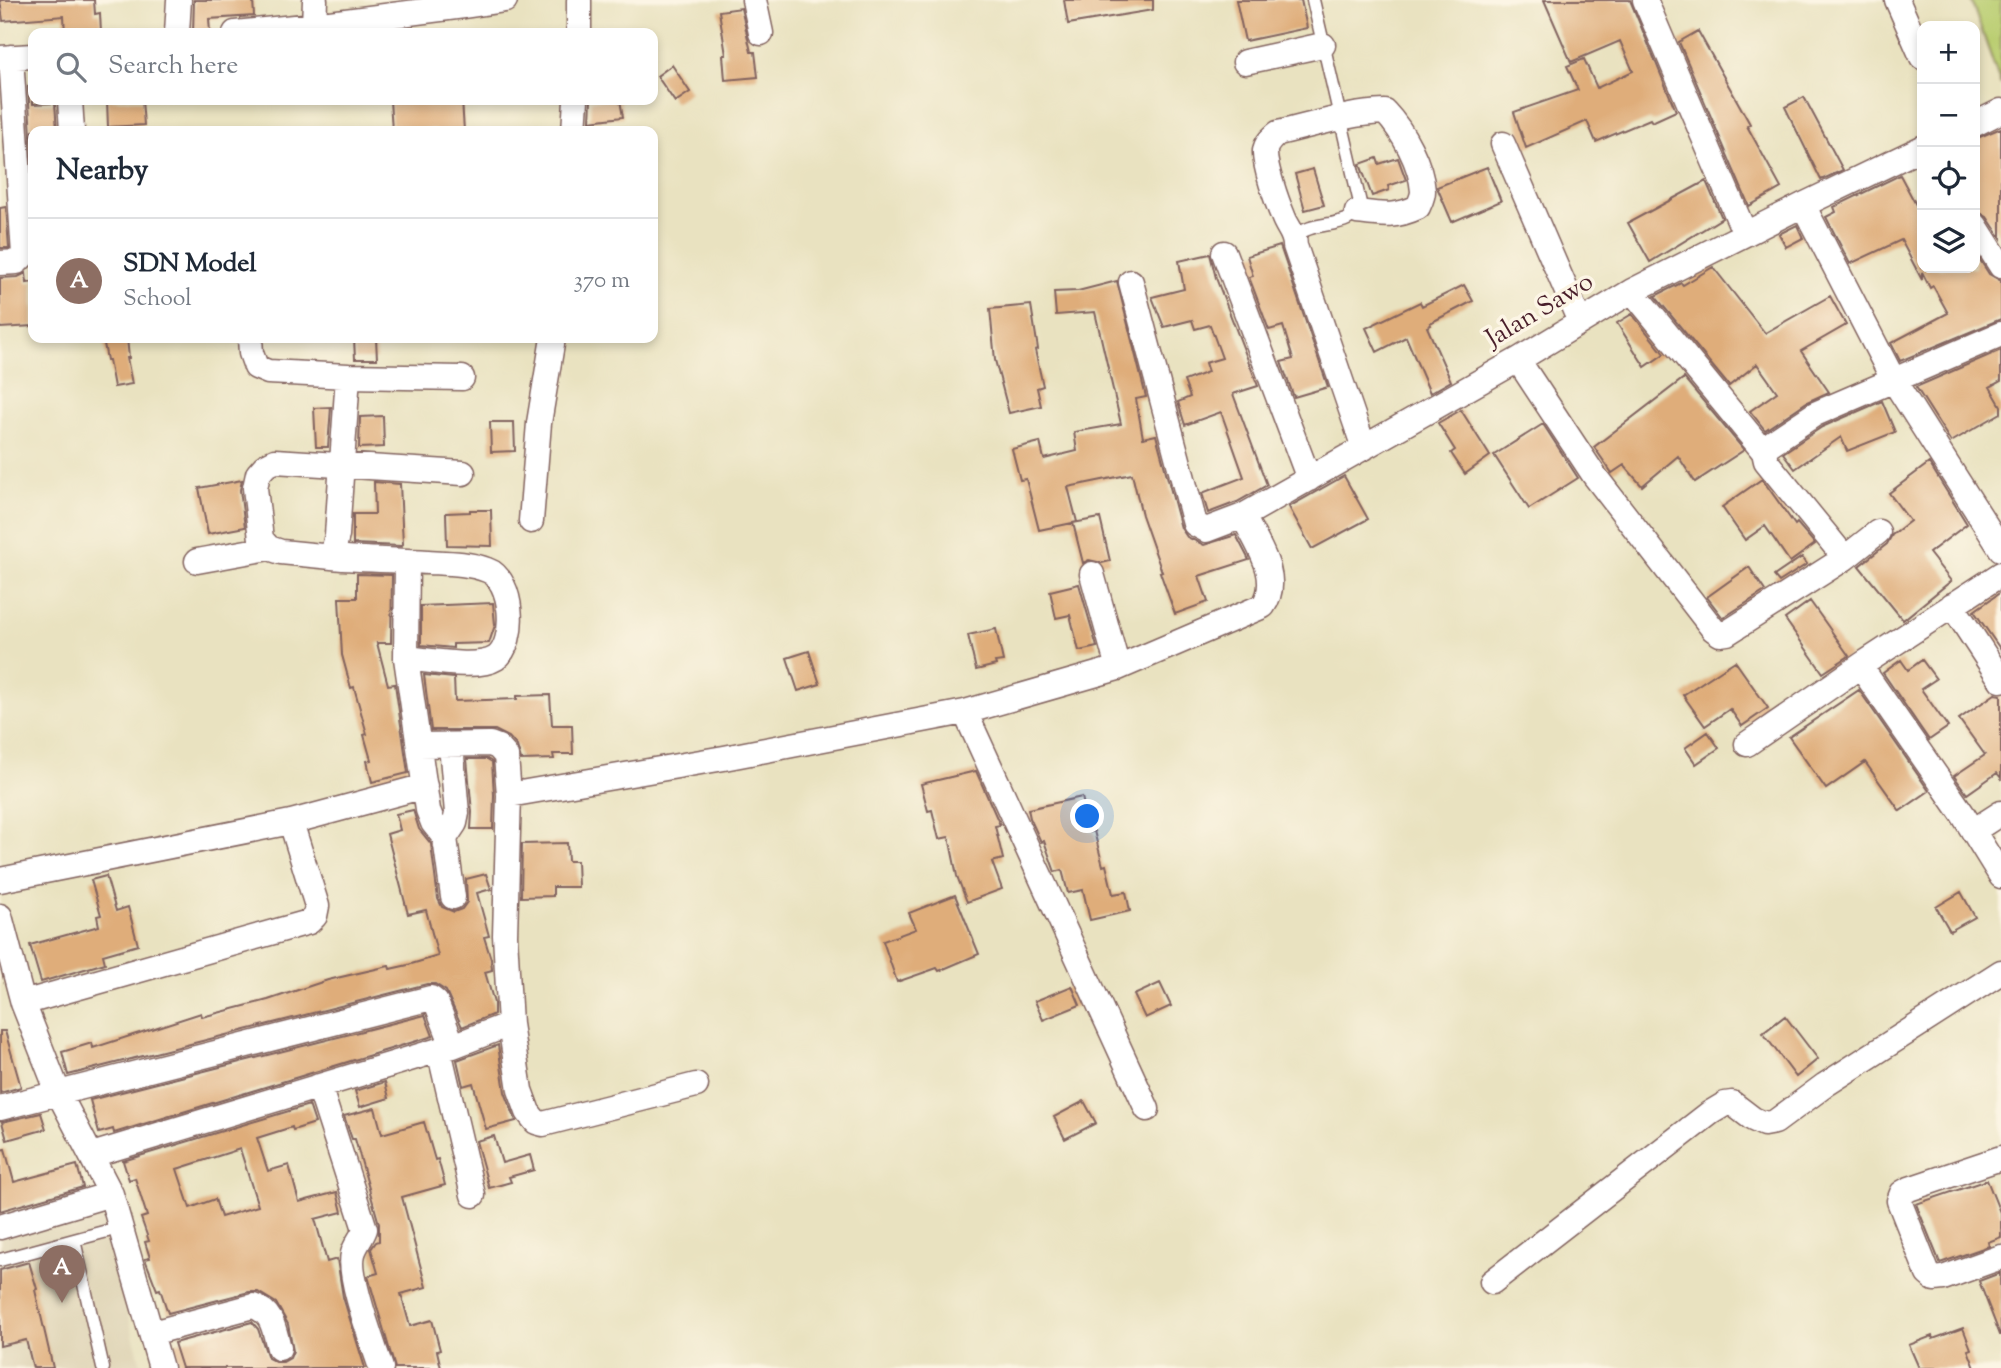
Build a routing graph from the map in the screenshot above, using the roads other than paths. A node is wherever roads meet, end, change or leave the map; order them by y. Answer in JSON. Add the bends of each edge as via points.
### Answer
{"nodes":[{"id":1,"x":179,"y":0,"type":"edge"},
{"id":2,"x":315,"y":0,"type":"edge"},
{"id":3,"x":505,"y":0,"type":"edge"},
{"id":4,"x":579,"y":0,"type":"edge"},
{"id":5,"x":754,"y":0,"type":"edge"},
{"id":6,"x":1313,"y":0,"type":"edge"},
{"id":7,"x":1645,"y":0,"type":"edge"},
{"id":8,"x":1897,"y":0,"type":"edge"},
{"id":9,"x":464,"y":3,"type":"edge"},
{"id":10,"x":314,"y":25,"type":"junction"},
{"id":11,"x":177,"y":28,"type":"edge"},
{"id":12,"x":284,"y":28,"type":"edge"},
{"id":13,"x":579,"y":28,"type":"edge"},
{"id":14,"x":761,"y":33,"type":"dead end"},
{"id":15,"x":1323,"y":45,"type":"junction"},
{"id":16,"x":1917,"y":46,"type":"edge"},
{"id":17,"x":15,"y":57,"type":"edge"},
{"id":18,"x":1245,"y":62,"type":"dead end"},
{"id":19,"x":69,"y":105,"type":"edge"},
{"id":20,"x":576,"y":105,"type":"edge"},
{"id":21,"x":2001,"y":111,"type":"edge"},
{"id":22,"x":1339,"y":118,"type":"junction"},
{"id":23,"x":1980,"y":122,"type":"edge"},
{"id":24,"x":72,"y":126,"type":"edge"},
{"id":25,"x":574,"y":126,"type":"edge"},
{"id":26,"x":1503,"y":144,"type":"dead end"},
{"id":27,"x":1917,"y":150,"type":"edge"},
{"id":28,"x":1803,"y":205,"type":"junction"},
{"id":29,"x":1357,"y":212,"type":"junction"},
{"id":30,"x":1980,"y":233,"type":"edge"},
{"id":31,"x":1745,"y":234,"type":"junction"},
{"id":32,"x":1296,"y":237,"type":"junction"},
{"id":33,"x":1224,"y":253,"type":"dead end"},
{"id":34,"x":0,"y":263,"type":"edge"},
{"id":35,"x":2001,"y":266,"type":"edge"},
{"id":36,"x":1131,"y":282,"type":"dead end"},
{"id":37,"x":1632,"y":291,"type":"junction"},
{"id":38,"x":1580,"y":322,"type":"junction"},
{"id":39,"x":2001,"y":334,"type":"edge"},
{"id":40,"x":250,"y":343,"type":"edge"},
{"id":41,"x":552,"y":343,"type":"edge"},
{"id":42,"x":1518,"y":360,"type":"junction"},
{"id":43,"x":348,"y":376,"type":"junction"},
{"id":44,"x":462,"y":378,"type":"dead end"},
{"id":45,"x":1895,"y":381,"type":"junction"},
{"id":46,"x":1364,"y":448,"type":"junction"},
{"id":47,"x":1764,"y":452,"type":"junction"},
{"id":48,"x":344,"y":465,"type":"junction"},
{"id":49,"x":463,"y":473,"type":"dead end"},
{"id":50,"x":1309,"y":479,"type":"junction"},
{"id":51,"x":1243,"y":516,"type":"junction"},
{"id":52,"x":531,"y":521,"type":"dead end"},
{"id":53,"x":1878,"y":533,"type":"dead end"},
{"id":54,"x":269,"y":548,"type":"junction"},
{"id":55,"x":2001,"y":549,"type":"edge"},
{"id":56,"x":332,"y":557,"type":"junction"},
{"id":57,"x":1844,"y":558,"type":"junction"},
{"id":58,"x":197,"y":561,"type":"dead end"},
{"id":59,"x":407,"y":561,"type":"junction"},
{"id":60,"x":1092,"y":574,"type":"dead end"},
{"id":61,"x":2001,"y":574,"type":"edge"},
{"id":62,"x":1952,"y":605,"type":"junction"},
{"id":63,"x":406,"y":658,"type":"junction"},
{"id":64,"x":1860,"y":666,"type":"junction"},
{"id":65,"x":1118,"y":668,"type":"junction"},
{"id":66,"x":2001,"y":680,"type":"edge"},
{"id":67,"x":965,"y":712,"type":"junction"},
{"id":68,"x":1747,"y":744,"type":"dead end"},
{"id":69,"x":419,"y":745,"type":"junction"},
{"id":70,"x":451,"y":745,"type":"junction"},
{"id":71,"x":425,"y":786,"type":"junction"},
{"id":72,"x":509,"y":794,"type":"junction"},
{"id":73,"x":2001,"y":813,"type":"edge"},
{"id":74,"x":291,"y":822,"type":"junction"},
{"id":75,"x":1973,"y":831,"type":"junction"},
{"id":76,"x":445,"y":838,"type":"junction"},
{"id":77,"x":2001,"y":876,"type":"edge"},
{"id":78,"x":0,"y":880,"type":"edge"},
{"id":79,"x":453,"y":897,"type":"dead end"},
{"id":80,"x":0,"y":916,"type":"edge"},
{"id":81,"x":5,"y":953,"type":"edge"},
{"id":82,"x":2001,"y":972,"type":"edge"},
{"id":83,"x":23,"y":1003,"type":"junction"},
{"id":84,"x":509,"y":1024,"type":"junction"},
{"id":85,"x":446,"y":1048,"type":"junction"},
{"id":86,"x":695,"y":1085,"type":"dead end"},
{"id":87,"x":319,"y":1086,"type":"junction"},
{"id":88,"x":58,"y":1092,"type":"junction"},
{"id":89,"x":0,"y":1108,"type":"edge"},
{"id":90,"x":1147,"y":1109,"type":"dead end"},
{"id":91,"x":92,"y":1154,"type":"junction"},
{"id":92,"x":1999,"y":1166,"type":"edge"},
{"id":93,"x":111,"y":1194,"type":"junction"},
{"id":94,"x":473,"y":1195,"type":"dead end"},
{"id":95,"x":0,"y":1227,"type":"edge"},
{"id":96,"x":122,"y":1227,"type":"junction"},
{"id":97,"x":74,"y":1240,"type":"junction"},
{"id":98,"x":2001,"y":1256,"type":"edge"},
{"id":99,"x":0,"y":1260,"type":"edge"},
{"id":100,"x":1492,"y":1282,"type":"dead end"},
{"id":101,"x":152,"y":1333,"type":"junction"},
{"id":102,"x":279,"y":1348,"type":"dead end"},
{"id":103,"x":103,"y":1368,"type":"edge"},
{"id":104,"x":161,"y":1368,"type":"edge"},
{"id":105,"x":380,"y":1368,"type":"edge"}],
"edges":[{"from":1,"to":11,"type":"street"},
{"from":2,"to":10,"type":"street"},
{"from":3,"to":9,"type":"street"},
{"from":4,"to":13,"type":"street"},
{"from":5,"to":14,"type":"street"},
{"from":6,"to":15,"type":"lane"},
{"from":7,"to":31,"type":"street"},
{"from":8,"to":16,"type":"street"},
{"from":9,"to":10,"type":"street"},
{"from":10,"to":12,"type":"street"},
{"from":15,"to":18,"type":"street"},
{"from":15,"to":22,"type":"lane"},
{"from":17,"to":34,"type":"street","via":[[24,255],[17,262]]},
{"from":19,"to":24,"type":"street"},
{"from":20,"to":25,"type":"street"},
{"from":21,"to":23,"type":"street"},
{"from":22,"to":29,"type":"lane","via":[[1360,203]]},
{"from":22,"to":29,"type":"street","via":[[1385,112],[1397,124],[1424,194],[1418,207],[1406,212],[1391,216]]},
{"from":22,"to":32,"type":"street","via":[[1278,133],[1265,150],[1284,219]]},
{"from":26,"to":38,"type":"street"},
{"from":27,"to":28,"type":"street","name":"Jalan Sawo"},
{"from":28,"to":31,"type":"street","name":"Jalan Sawo"},
{"from":28,"to":45,"type":"street"},
{"from":29,"to":32,"type":"lane"},
{"from":30,"to":35,"type":"street"},
{"from":31,"to":37,"type":"street","name":"Jalan Sawo"},
{"from":32,"to":46,"type":"street","via":[[1295,246]]},
{"from":33,"to":50,"type":"street"},
{"from":36,"to":51,"type":"street","name":"Jalan Sawo","via":[[1195,524],[1206,530]]},
{"from":37,"to":38,"type":"street","name":"Jalan Sawo"},
{"from":37,"to":47,"type":"street"},
{"from":38,"to":42,"type":"street","name":"Jalan Sawo"},
{"from":39,"to":45,"type":"street"},
{"from":40,"to":43,"type":"street","via":[[256,367],[268,372]]},
{"from":41,"to":52,"type":"street"},
{"from":42,"to":46,"type":"street","name":"Jalan Sawo"},
{"from":42,"to":57,"type":"street","via":[[1594,475],[1720,634]]},
{"from":43,"to":44,"type":"street"},
{"from":43,"to":48,"type":"street"},
{"from":45,"to":47,"type":"street","via":[[1815,414]]},
{"from":45,"to":55,"type":"street"},
{"from":46,"to":50,"type":"street","name":"Jalan Sawo"},
{"from":47,"to":57,"type":"street","via":[[1766,461]]},
{"from":48,"to":49,"type":"street"},
{"from":48,"to":54,"type":"street","via":[[275,461],[265,466],[255,488],[261,539]]},
{"from":48,"to":56,"type":"street"},
{"from":50,"to":51,"type":"street","name":"Jalan Sawo"},
{"from":51,"to":65,"type":"street","via":[[1271,577],[1263,606]]},
{"from":53,"to":57,"type":"street"},
{"from":54,"to":56,"type":"street"},
{"from":54,"to":58,"type":"street"},
{"from":56,"to":59,"type":"street"},
{"from":59,"to":63,"type":"street"},
{"from":59,"to":63,"type":"street","via":[[489,570],[503,582],[509,598],[508,643],[497,657],[481,664]]},
{"from":60,"to":65,"type":"street"},
{"from":61,"to":62,"type":"street"},
{"from":62,"to":64,"type":"street"},
{"from":62,"to":66,"type":"street"},
{"from":63,"to":69,"type":"street"},
{"from":64,"to":68,"type":"street"},
{"from":64,"to":75,"type":"street"},
{"from":65,"to":67,"type":"street"},
{"from":67,"to":72,"type":"street"},
{"from":67,"to":90,"type":"street"},
{"from":69,"to":70,"type":"street"},
{"from":69,"to":71,"type":"street"},
{"from":70,"to":72,"type":"street","via":[[490,744],[503,751]]},
{"from":70,"to":76,"type":"street","via":[[457,813]]},
{"from":71,"to":74,"type":"street"},
{"from":71,"to":76,"type":"street","via":[[433,824]]},
{"from":72,"to":84,"type":"street","via":[[505,935]]},
{"from":73,"to":75,"type":"street"},
{"from":74,"to":78,"type":"street"},
{"from":74,"to":83,"type":"street","via":[[317,906],[309,922]]},
{"from":75,"to":77,"type":"street"},
{"from":76,"to":79,"type":"street"},
{"from":80,"to":81,"type":"street"},
{"from":81,"to":83,"type":"street"},
{"from":82,"to":100,"type":"street","via":[[1774,1122],[1764,1124],[1732,1103],[1710,1113]]},
{"from":83,"to":88,"type":"street"},
{"from":84,"to":85,"type":"street"},
{"from":84,"to":86,"type":"street","via":[[520,1090],[536,1122],[543,1124]]},
{"from":85,"to":87,"type":"street"},
{"from":85,"to":88,"type":"street","via":[[436,1002],[430,998]]},
{"from":85,"to":94,"type":"street"},
{"from":87,"to":91,"type":"street"},
{"from":87,"to":105,"type":"street","via":[[365,1229],[353,1253],[354,1277]]},
{"from":88,"to":89,"type":"street"},
{"from":88,"to":91,"type":"street"},
{"from":91,"to":93,"type":"street"},
{"from":92,"to":98,"type":"street","via":[[1909,1189],[1899,1201],[1934,1279]]},
{"from":93,"to":95,"type":"street"},
{"from":93,"to":96,"type":"street"},
{"from":96,"to":97,"type":"lane"},
{"from":96,"to":101,"type":"street"},
{"from":97,"to":99,"type":"lane"},
{"from":97,"to":103,"type":"lane"},
{"from":101,"to":102,"type":"street","via":[[253,1306],[270,1315]]},
{"from":101,"to":104,"type":"street"}]}
